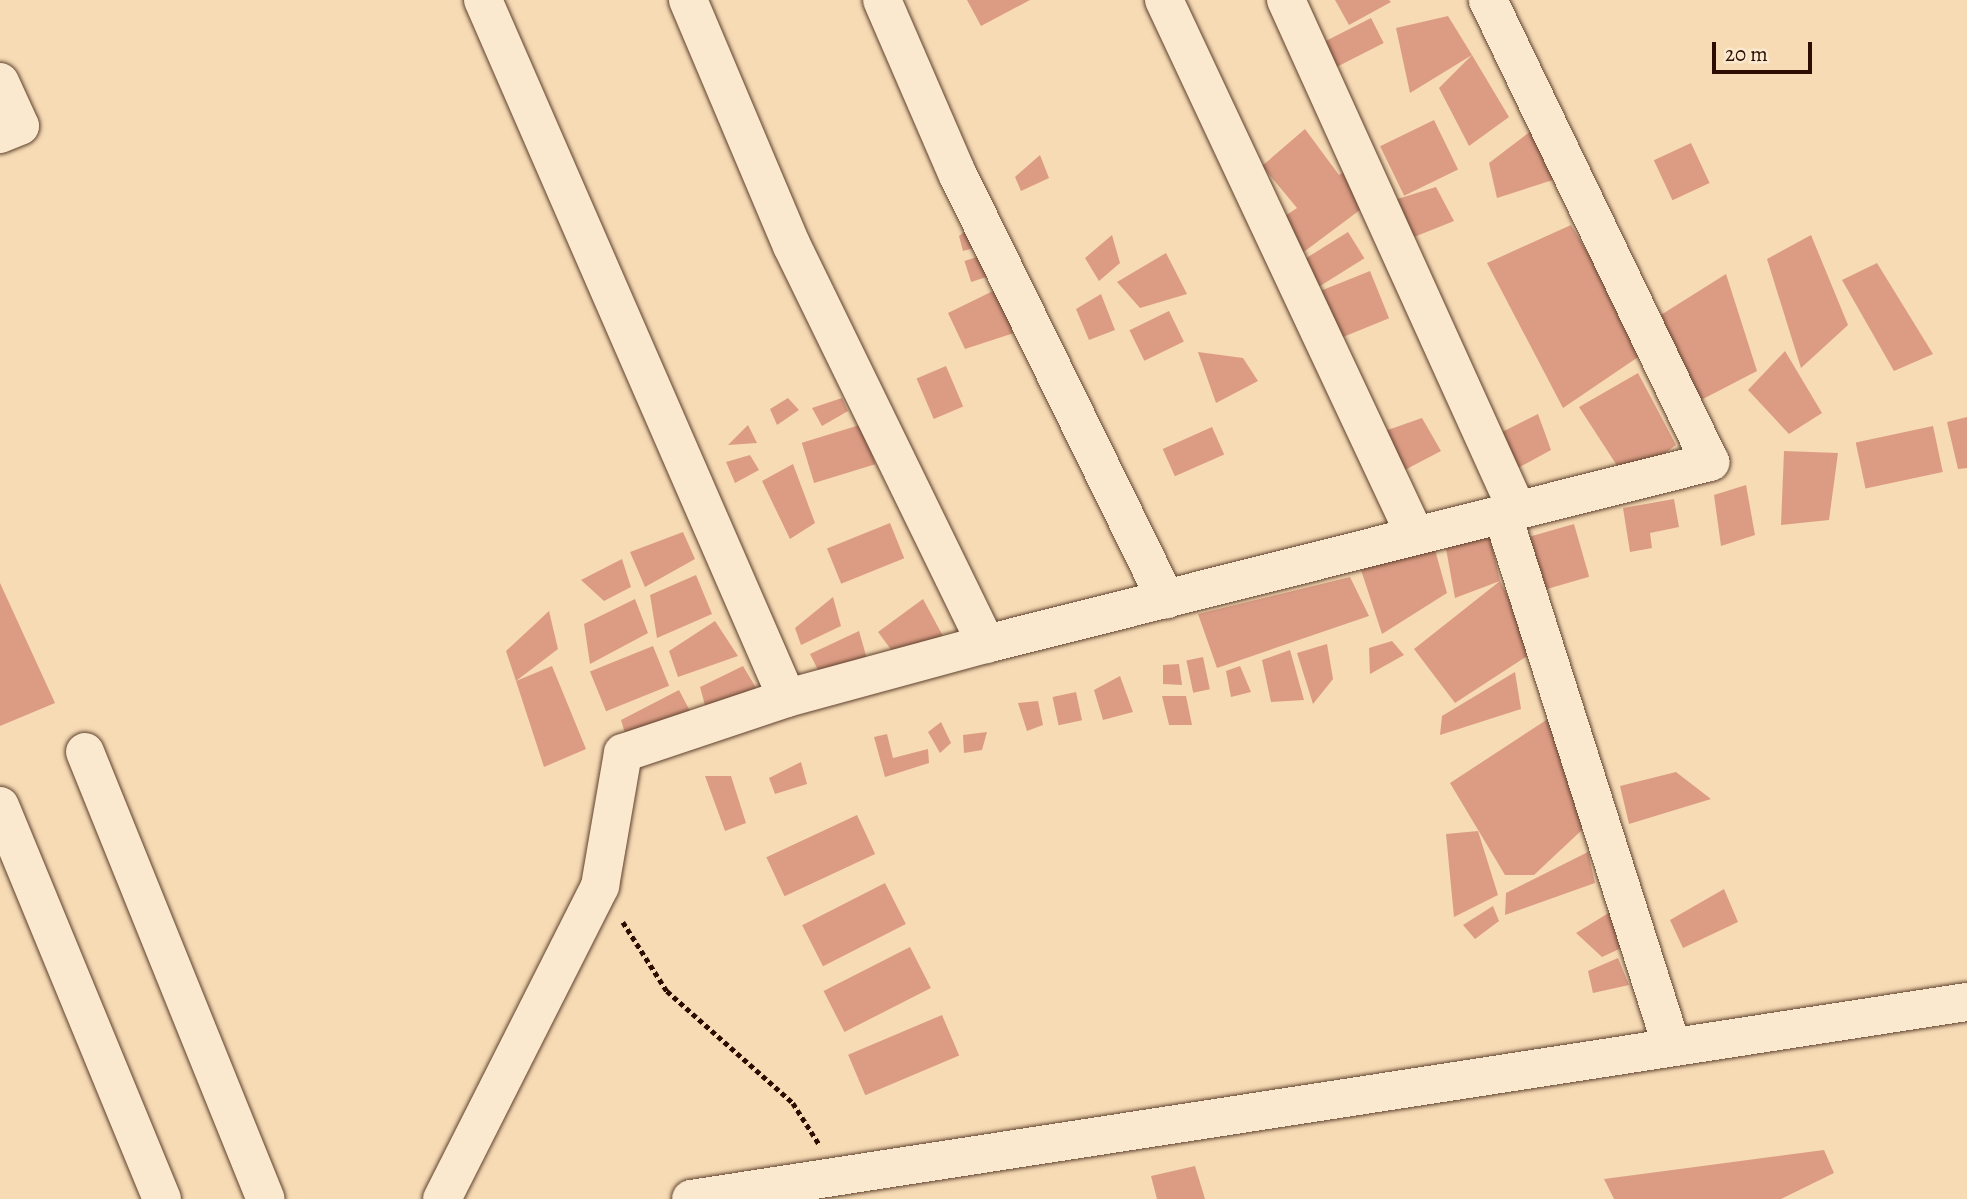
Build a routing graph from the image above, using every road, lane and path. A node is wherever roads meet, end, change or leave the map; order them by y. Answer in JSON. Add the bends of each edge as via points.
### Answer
{"nodes":[{"id":1,"x":483,"y":0,"type":"edge"},
{"id":2,"x":688,"y":0,"type":"edge"},
{"id":3,"x":881,"y":0,"type":"edge"},
{"id":4,"x":1164,"y":0,"type":"edge"},
{"id":5,"x":1286,"y":0,"type":"edge"},
{"id":6,"x":1488,"y":0,"type":"edge"},
{"id":7,"x":0,"y":82,"type":"edge"},
{"id":8,"x":0,"y":134,"type":"edge"},
{"id":9,"x":1510,"y":513,"type":"junction"},
{"id":10,"x":1415,"y":535,"type":"junction"},
{"id":11,"x":1166,"y":598,"type":"junction"},
{"id":12,"x":986,"y":644,"type":"junction"},
{"id":13,"x":788,"y":698,"type":"junction"},
{"id":14,"x":85,"y":752,"type":"dead end"},
{"id":15,"x":0,"y":806,"type":"edge"},
{"id":16,"x":600,"y":886,"type":"junction"},
{"id":17,"x":1967,"y":1002,"type":"edge"},
{"id":18,"x":1672,"y":1047,"type":"junction"},
{"id":19,"x":836,"y":1172,"type":"junction"},
{"id":20,"x":162,"y":1199,"type":"edge"},
{"id":21,"x":266,"y":1199,"type":"edge"},
{"id":22,"x":443,"y":1199,"type":"edge"},
{"id":23,"x":691,"y":1199,"type":"edge"}],
"edges":[{"from":1,"to":13,"type":"street"},
{"from":2,"to":12,"type":"street","via":[[792,246]]},
{"from":3,"to":11,"type":"street","via":[[957,173]]},
{"from":4,"to":10,"type":"street"},
{"from":5,"to":9,"type":"street"},
{"from":6,"to":9,"type":"street","via":[[1710,462]]},
{"from":7,"to":8,"type":"street","via":[[20,126]]},
{"from":9,"to":10,"type":"street"},
{"from":9,"to":18,"type":"street"},
{"from":10,"to":11,"type":"street"},
{"from":11,"to":12,"type":"street"},
{"from":12,"to":13,"type":"street"},
{"from":13,"to":16,"type":"street","via":[[623,753]]},
{"from":14,"to":21,"type":"street"},
{"from":15,"to":20,"type":"street"},
{"from":16,"to":19,"type":"path","via":[[667,991],[793,1102]]},
{"from":16,"to":22,"type":"street"},
{"from":17,"to":18,"type":"street"},
{"from":18,"to":19,"type":"street"},
{"from":19,"to":23,"type":"street"}]}
